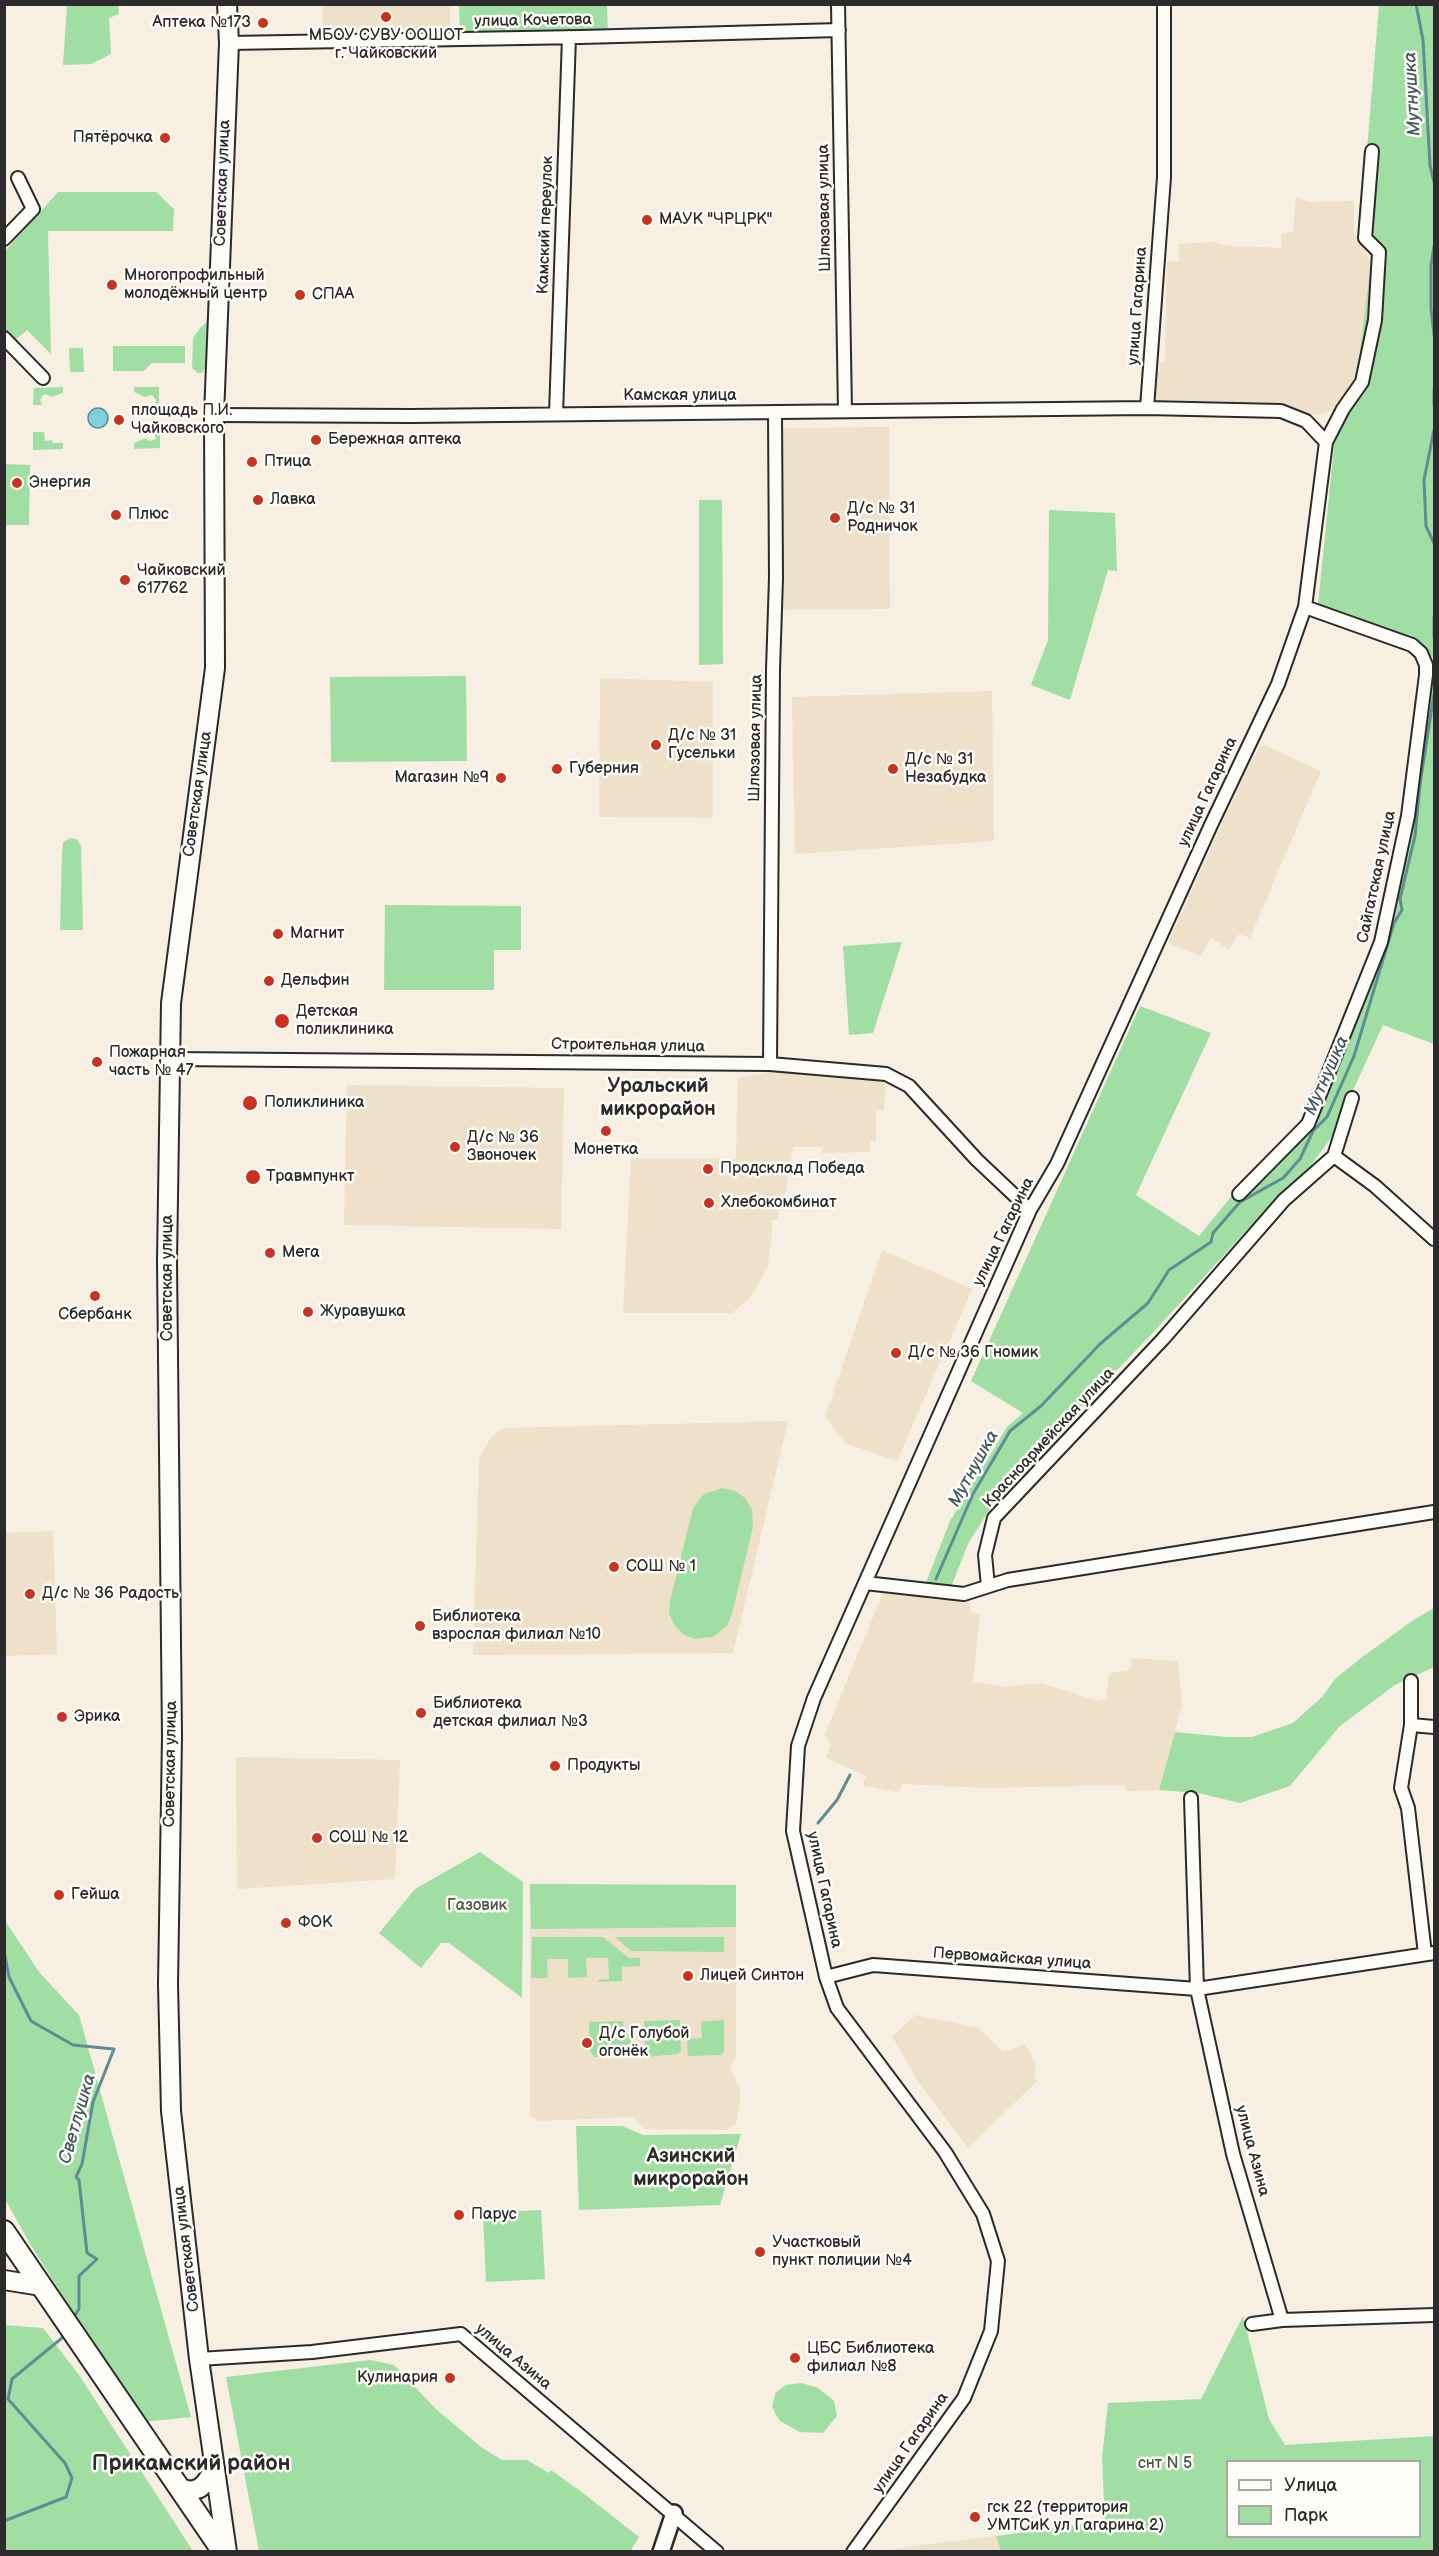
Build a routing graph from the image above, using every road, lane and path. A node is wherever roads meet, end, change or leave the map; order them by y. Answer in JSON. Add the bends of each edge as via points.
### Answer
{"nodes":[{"id":1,"x":227,"y":4,"type":"edge"},
{"id":2,"x":838,"y":4,"type":"edge"},
{"id":3,"x":1164,"y":4,"type":"edge"},
{"id":4,"x":839,"y":30,"type":"junction"},
{"id":5,"x":569,"y":38,"type":"junction"},
{"id":6,"x":229,"y":43,"type":"junction"},
{"id":7,"x":1372,"y":151,"type":"dead end"},
{"id":8,"x":18,"y":178,"type":"dead end"},
{"id":9,"x":4,"y":239,"type":"edge"},
{"id":10,"x":4,"y":338,"type":"edge"},
{"id":11,"x":44,"y":378,"type":"dead end"},
{"id":12,"x":1147,"y":408,"type":"junction"},
{"id":13,"x":846,"y":411,"type":"junction"},
{"id":14,"x":774,"y":412,"type":"junction"},
{"id":15,"x":556,"y":414,"type":"junction"},
{"id":16,"x":214,"y":415,"type":"junction"},
{"id":17,"x":1326,"y":442,"type":"junction"},
{"id":18,"x":1305,"y":607,"type":"junction"},
{"id":19,"x":1430,"y":678,"type":"edge"},
{"id":20,"x":170,"y":1059,"type":"junction"},
{"id":21,"x":770,"y":1065,"type":"junction"},
{"id":22,"x":1352,"y":1098,"type":"dead end"},
{"id":23,"x":1334,"y":1156,"type":"junction"},
{"id":24,"x":1239,"y":1194,"type":"dead end"},
{"id":25,"x":1030,"y":1210,"type":"junction"},
{"id":26,"x":1434,"y":1239,"type":"edge"},
{"id":27,"x":1434,"y":1512,"type":"edge"},
{"id":28,"x":865,"y":1583,"type":"junction"},
{"id":29,"x":988,"y":1586,"type":"junction"},
{"id":30,"x":1411,"y":1681,"type":"dead end"},
{"id":31,"x":1412,"y":1725,"type":"junction"},
{"id":32,"x":1434,"y":1727,"type":"edge"},
{"id":33,"x":1191,"y":1798,"type":"dead end"},
{"id":34,"x":1430,"y":1953,"type":"edge"},
{"id":35,"x":826,"y":1977,"type":"junction"},
{"id":36,"x":1197,"y":1989,"type":"junction"},
{"id":37,"x":5,"y":2238,"type":"edge"},
{"id":38,"x":4,"y":2280,"type":"edge"},
{"id":39,"x":41,"y":2286,"type":"junction"},
{"id":40,"x":1434,"y":2315,"type":"edge"},
{"id":41,"x":1282,"y":2320,"type":"junction"},
{"id":42,"x":1252,"y":2324,"type":"dead end"},
{"id":43,"x":199,"y":2359,"type":"junction"},
{"id":44,"x":215,"y":2468,"type":"junction"},
{"id":45,"x":179,"y":2488,"type":"junction"},
{"id":46,"x":674,"y":2513,"type":"junction"},
{"id":47,"x":225,"y":2552,"type":"edge"},
{"id":48,"x":661,"y":2552,"type":"edge"},
{"id":49,"x":717,"y":2552,"type":"edge"},
{"id":50,"x":853,"y":2552,"type":"edge"}],
"edges":[{"from":1,"to":6,"type":"main road","name":"Советская улица"},
{"from":2,"to":4,"type":"street","name":"Шлюзовая улица"},
{"from":3,"to":12,"type":"street","name":"улица Гагарина","via":[[1164,177]]},
{"from":4,"to":5,"type":"street","name":"улица Кочетова"},
{"from":4,"to":13,"type":"street","name":"Шлюзовая улица"},
{"from":5,"to":6,"type":"street","name":"улица Кочетова"},
{"from":5,"to":15,"type":"street","name":"Камский переулок"},
{"from":6,"to":16,"type":"main road","name":"Советская улица"},
{"from":7,"to":17,"type":"street","via":[[1365,238],[1379,252],[1375,320],[1362,382]]},
{"from":8,"to":9,"type":"street","via":[[33,209]]},
{"from":10,"to":11,"type":"street"},
{"from":12,"to":13,"type":"street","name":"Камская улица"},
{"from":12,"to":17,"type":"street","via":[[1281,411],[1306,421]]},
{"from":13,"to":14,"type":"street","name":"Камская улица"},
{"from":14,"to":15,"type":"street","name":"Камская улица"},
{"from":14,"to":21,"type":"street","name":"Шлюзовая улица","via":[[776,578]]},
{"from":15,"to":16,"type":"street","name":"Камская улица"},
{"from":16,"to":20,"type":"main road","name":"Советская улица","via":[[215,668],[172,981]]},
{"from":17,"to":18,"type":"street","name":"улица Гагарина"},
{"from":18,"to":19,"type":"street","name":"Сайгатская улица","via":[[1412,645],[1421,653]]},
{"from":18,"to":25,"type":"street","name":"улица Гагарина","via":[[1278,684],[1057,1164]]},
{"from":19,"to":24,"type":"street","name":"Сайгатская улица","via":[[1408,816],[1381,942],[1308,1124]]},
{"from":20,"to":21,"type":"street","name":"Строительная улица"},
{"from":20,"to":43,"type":"main road","name":"Советская улица","via":[[167,1272],[172,1737],[168,1984],[171,2111]]},
{"from":21,"to":25,"type":"street","name":"Строительная улица","via":[[886,1074],[909,1086],[977,1160]]},
{"from":22,"to":23,"type":"street"},
{"from":23,"to":26,"type":"street","via":[[1375,1186]]},
{"from":23,"to":29,"type":"street","name":"Красноармейская улица","via":[[1284,1200],[1163,1339],[994,1518],[985,1555]]},
{"from":25,"to":28,"type":"street","name":"улица Гагарина"},
{"from":27,"to":29,"type":"street","via":[[1208,1546]]},
{"from":28,"to":29,"type":"street","via":[[964,1594]]},
{"from":28,"to":35,"type":"street","name":"улица Гагарина","via":[[814,1698],[798,1746],[793,1831]]},
{"from":30,"to":31,"type":"street","name":"Первомайская улица"},
{"from":31,"to":32,"type":"street"},
{"from":31,"to":34,"type":"street","name":"Первомайская улица","via":[[1401,1788],[1408,1808]]},
{"from":33,"to":36,"type":"street"},
{"from":34,"to":36,"type":"street","name":"Первомайская улица"},
{"from":35,"to":36,"type":"street","name":"Первомайская улица","via":[[873,1965]]},
{"from":35,"to":50,"type":"street","name":"улица Гагарина","via":[[837,2008],[945,2152],[983,2214],[998,2261],[991,2331],[963,2398]]},
{"from":36,"to":41,"type":"street","name":"улица Азина","via":[[1233,2154]]},
{"from":37,"to":39,"type":"main road"},
{"from":38,"to":39,"type":"main road"},
{"from":39,"to":45,"type":"main road"},
{"from":40,"to":41,"type":"street"},
{"from":41,"to":42,"type":"street"},
{"from":43,"to":44,"type":"main road","name":"Советская улица"},
{"from":43,"to":46,"type":"street","name":"улица Азина","via":[[312,2352],[461,2334]]},
{"from":44,"to":45,"type":"main road","via":[[200,2488]]},
{"from":44,"to":47,"type":"main road","name":"Советская улица"},
{"from":45,"to":47,"type":"main road"},
{"from":46,"to":48,"type":"street"},
{"from":46,"to":49,"type":"street","name":"улица Азина"}]}
